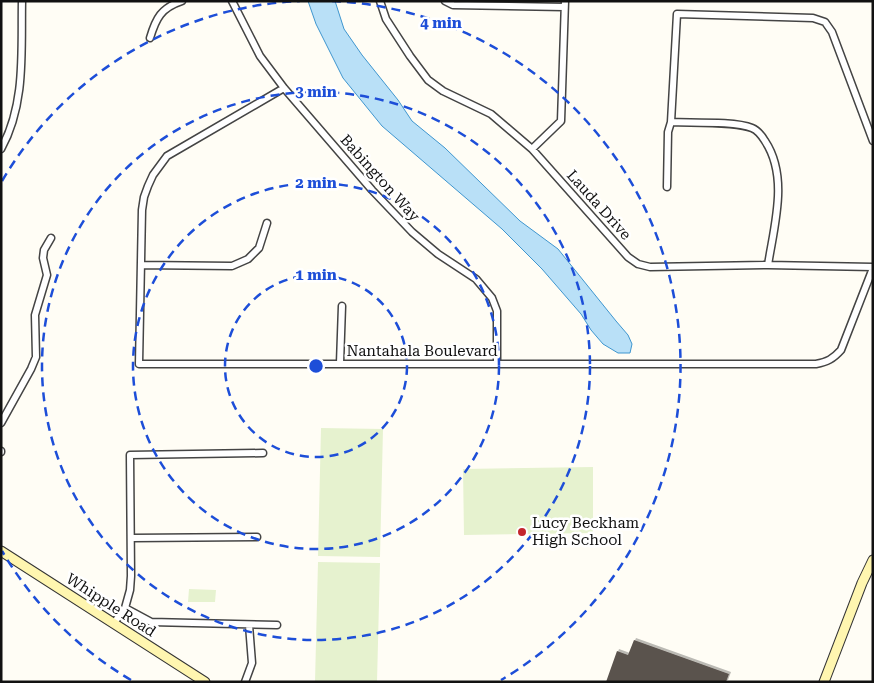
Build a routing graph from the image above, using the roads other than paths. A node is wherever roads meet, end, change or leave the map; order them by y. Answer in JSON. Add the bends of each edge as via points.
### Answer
{"nodes":[{"id":1,"x":22,"y":1,"type":"edge"},
{"id":2,"x":182,"y":1,"type":"edge"},
{"id":3,"x":232,"y":1,"type":"edge"},
{"id":4,"x":380,"y":1,"type":"edge"},
{"id":5,"x":445,"y":1,"type":"edge"},
{"id":6,"x":564,"y":4,"type":"edge"},
{"id":7,"x":150,"y":38,"type":"dead end"},
{"id":8,"x":284,"y":88,"type":"junction"},
{"id":9,"x":671,"y":122,"type":"junction"},
{"id":10,"x":873,"y":141,"type":"edge"},
{"id":11,"x":1,"y":149,"type":"edge"},
{"id":12,"x":532,"y":149,"type":"junction"},
{"id":13,"x":667,"y":186,"type":"dead end"},
{"id":14,"x":266,"y":224,"type":"dead end"},
{"id":15,"x":51,"y":238,"type":"dead end"},
{"id":16,"x":141,"y":265,"type":"junction"},
{"id":17,"x":768,"y":265,"type":"junction"},
{"id":18,"x":873,"y":268,"type":"edge"},
{"id":19,"x":342,"y":306,"type":"dead end"},
{"id":20,"x":340,"y":363,"type":"junction"},
{"id":21,"x":497,"y":363,"type":"junction"},
{"id":22,"x":1,"y":423,"type":"edge"},
{"id":23,"x":263,"y":453,"type":"dead end"},
{"id":24,"x":257,"y":537,"type":"dead end"},
{"id":25,"x":132,"y":538,"type":"junction"},
{"id":26,"x":1,"y":551,"type":"edge"},
{"id":27,"x":873,"y":560,"type":"edge"},
{"id":28,"x":125,"y":608,"type":"junction"},
{"id":29,"x":114,"y":623,"type":"junction"},
{"id":30,"x":249,"y":625,"type":"junction"},
{"id":31,"x":277,"y":625,"type":"dead end"},
{"id":32,"x":194,"y":679,"type":"edge"},
{"id":33,"x":205,"y":682,"type":"edge"},
{"id":34,"x":245,"y":682,"type":"edge"},
{"id":35,"x":824,"y":682,"type":"edge"}],
"edges":[{"from":1,"to":11,"type":"street","via":[[16,116]]},
{"from":2,"to":7,"type":"street","via":[[164,10],[155,22]]},
{"from":3,"to":8,"type":"street","name":"Babington Way","via":[[260,56]]},
{"from":4,"to":12,"type":"street","name":"Lauda Drive","via":[[386,19],[428,80],[443,91],[491,114]]},
{"from":5,"to":6,"type":"street","via":[[453,5]]},
{"from":6,"to":12,"type":"street","via":[[561,121]]},
{"from":8,"to":16,"type":"street","name":"Nantahala Boulevard","via":[[167,156],[153,175],[144,198]]},
{"from":8,"to":21,"type":"street","name":"Babington Way","via":[[392,211],[438,254],[486,289],[497,311]]},
{"from":9,"to":10,"type":"street","via":[[677,14],[812,18],[825,22],[832,32]]},
{"from":9,"to":13,"type":"street"},
{"from":9,"to":17,"type":"street","via":[[741,124],[753,128],[763,137],[778,178]]},
{"from":12,"to":17,"type":"street","name":"Lauda Drive","via":[[628,257],[638,264],[650,267]]},
{"from":14,"to":16,"type":"street","via":[[258,248],[248,259],[232,266]]},
{"from":15,"to":22,"type":"street","via":[[44,250],[47,275],[35,315],[36,357]]},
{"from":16,"to":20,"type":"street","name":"Nantahala Boulevard","via":[[139,364]]},
{"from":17,"to":18,"type":"street","name":"Lauda Drive"},
{"from":18,"to":21,"type":"street","name":"Nantahala Boulevard","via":[[846,341],[838,354],[826,362]]},
{"from":19,"to":20,"type":"street"},
{"from":20,"to":21,"type":"street","name":"Nantahala Boulevard"},
{"from":23,"to":25,"type":"street","via":[[130,455]]},
{"from":24,"to":25,"type":"street"},
{"from":25,"to":28,"type":"street","via":[[130,590]]},
{"from":26,"to":29,"type":"main road","name":"Whipple Road"},
{"from":27,"to":35,"type":"main road"},
{"from":28,"to":29,"type":"street"},
{"from":28,"to":30,"type":"street","via":[[151,622]]},
{"from":29,"to":32,"type":"main road","name":"Whipple Road"},
{"from":30,"to":31,"type":"street"},
{"from":30,"to":34,"type":"street","via":[[252,663]]},
{"from":32,"to":33,"type":"main road","name":"Whipple Road"}]}
